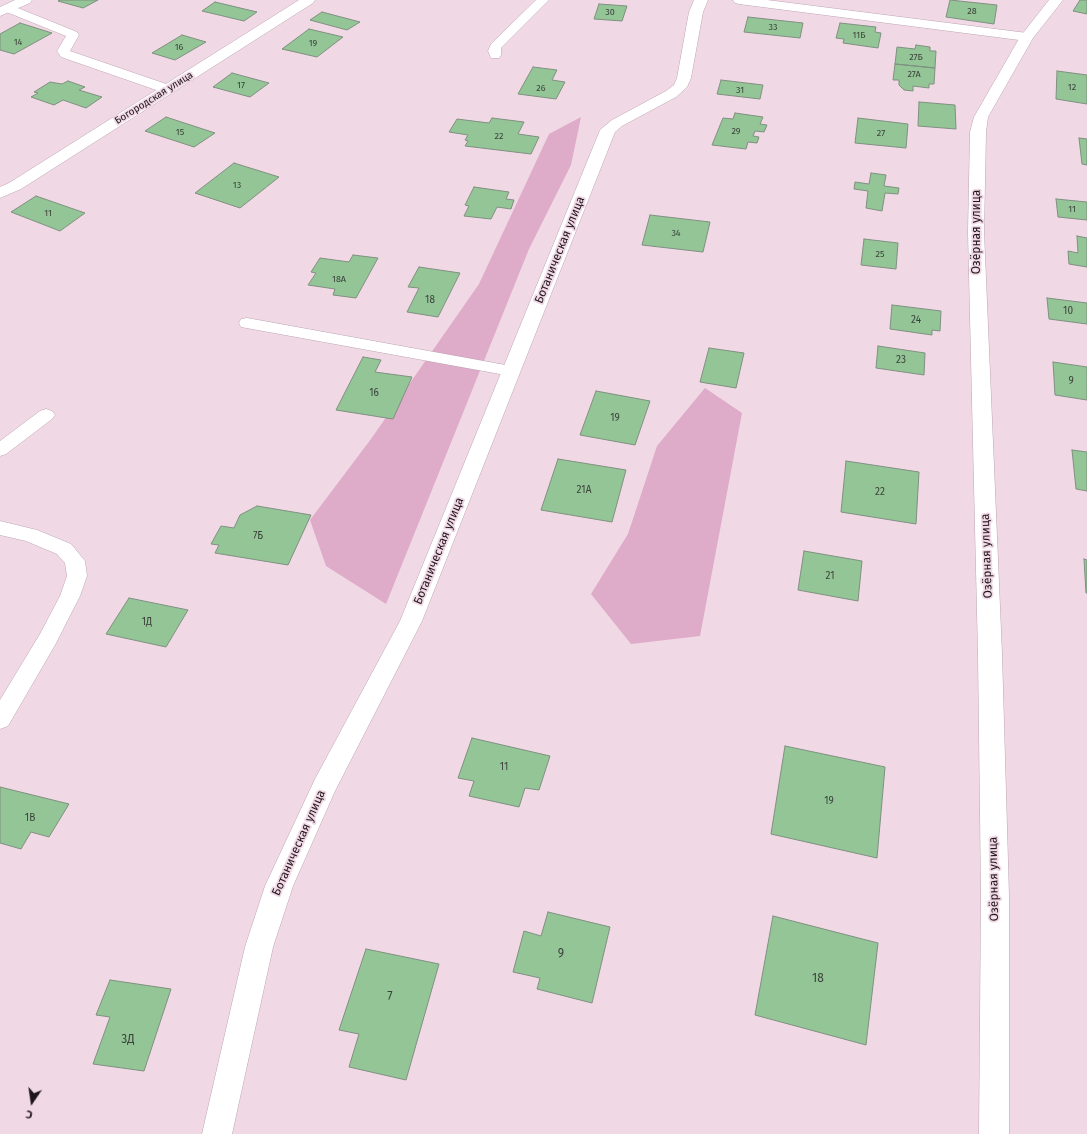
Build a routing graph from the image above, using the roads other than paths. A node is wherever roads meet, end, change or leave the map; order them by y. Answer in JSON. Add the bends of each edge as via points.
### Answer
{"nodes":[{"id":1,"x":25,"y":0,"type":"edge"},
{"id":2,"x":308,"y":0,"type":"edge"},
{"id":3,"x":544,"y":0,"type":"edge"},
{"id":4,"x":701,"y":0,"type":"edge"},
{"id":5,"x":739,"y":0,"type":"edge"},
{"id":6,"x":1056,"y":0,"type":"edge"},
{"id":7,"x":4,"y":10,"type":"edge"},
{"id":8,"x":1027,"y":37,"type":"junction"},
{"id":9,"x":495,"y":55,"type":"dead end"},
{"id":10,"x":167,"y":89,"type":"junction"},
{"id":11,"x":0,"y":193,"type":"edge"},
{"id":12,"x":247,"y":323,"type":"dead end"},
{"id":13,"x":511,"y":371,"type":"junction"},
{"id":14,"x":46,"y":415,"type":"dead end"},
{"id":15,"x":0,"y":450,"type":"edge"},
{"id":16,"x":0,"y":528,"type":"edge"},
{"id":17,"x":0,"y":720,"type":"edge"},
{"id":18,"x":217,"y":1134,"type":"edge"},
{"id":19,"x":994,"y":1134,"type":"edge"}],
"edges":[{"from":1,"to":7,"type":"street"},
{"from":2,"to":10,"type":"street","name":"Богородская улица"},
{"from":3,"to":9,"type":"lane","via":[[495,47]]},
{"from":4,"to":13,"type":"street","name":"Ботаническая улица","via":[[696,12],[684,78],[680,87],[608,130]]},
{"from":5,"to":8,"type":"lane"},
{"from":6,"to":8,"type":"street","name":"Озёрная улица"},
{"from":7,"to":10,"type":"lane","via":[[73,35],[63,51],[65,54]]},
{"from":8,"to":19,"type":"street","name":"Озёрная улица","via":[[981,117],[978,132],[976,232],[990,646],[995,888]]},
{"from":10,"to":11,"type":"street","name":"Богородская улица"},
{"from":12,"to":13,"type":"lane"},
{"from":13,"to":18,"type":"street","name":"Ботаническая улица","via":[[411,621],[324,787],[279,886],[259,947]]},
{"from":14,"to":15,"type":"lane"},
{"from":16,"to":17,"type":"lane","via":[[30,535],[64,549],[75,561],[77,576],[70,596],[48,639]]}]}
